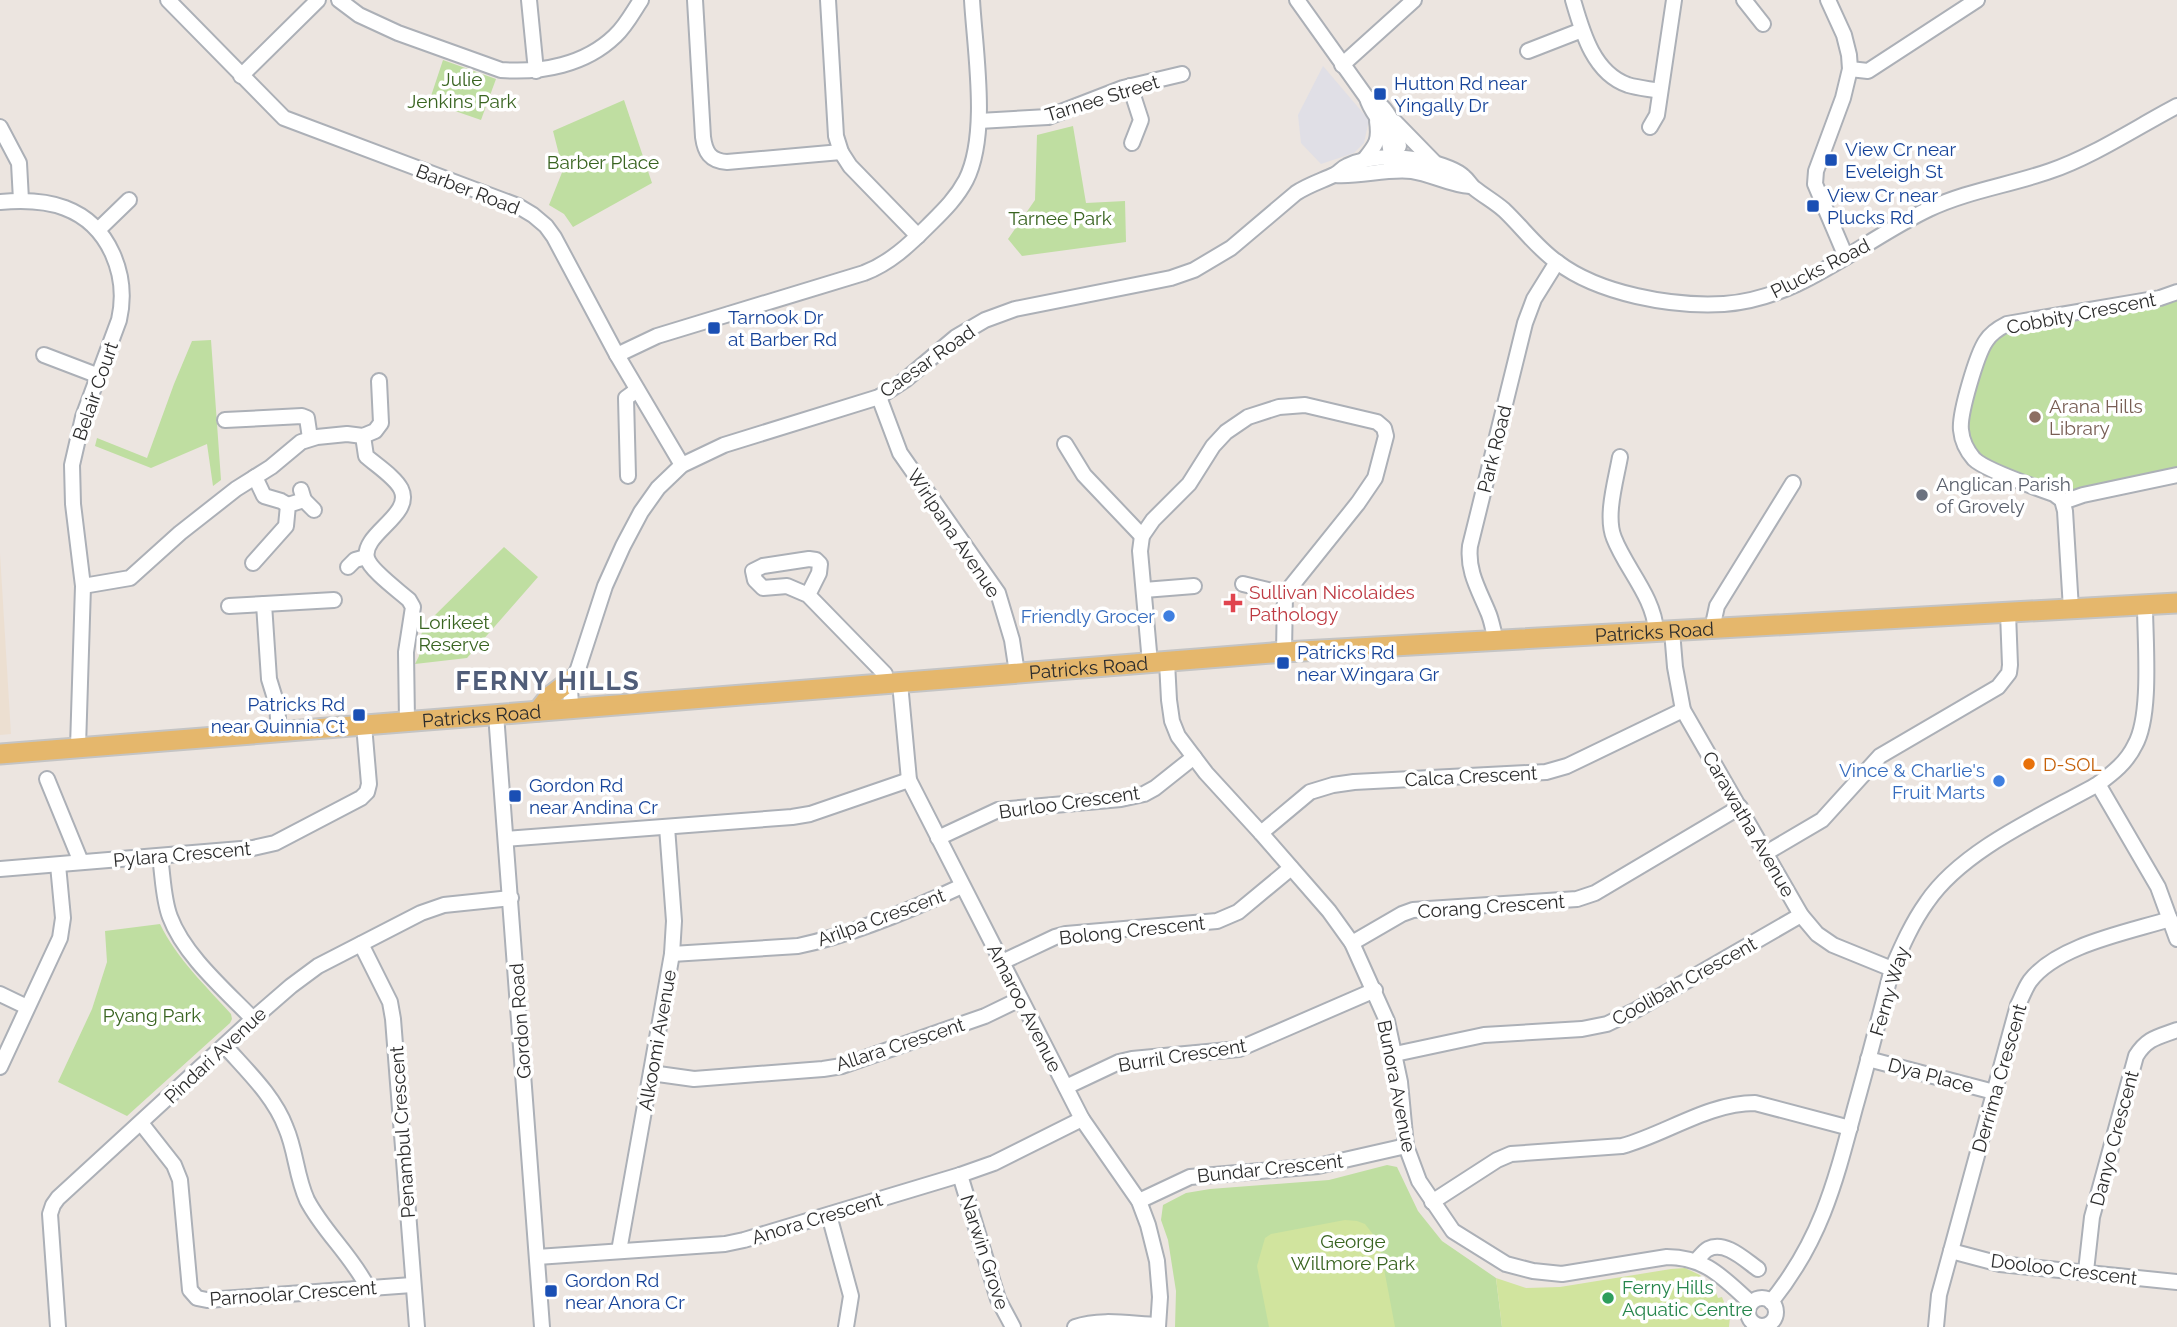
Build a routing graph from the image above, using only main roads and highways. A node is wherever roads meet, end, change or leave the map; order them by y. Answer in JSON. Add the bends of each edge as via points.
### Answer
{"nodes":[{"id":1,"x":2177,"y":603,"type":"edge"},
{"id":2,"x":575,"y":675,"type":"road end"},
{"id":3,"x":538,"y":711,"type":"junction"},
{"id":4,"x":0,"y":754,"type":"edge"}],
"edges":[{"from":1,"to":3,"type":"main road","name":"Patricks Road","via":[[1284,652]]},
{"from":2,"to":3,"type":"main road"},
{"from":3,"to":4,"type":"main road","name":"Patricks Road"}]}
